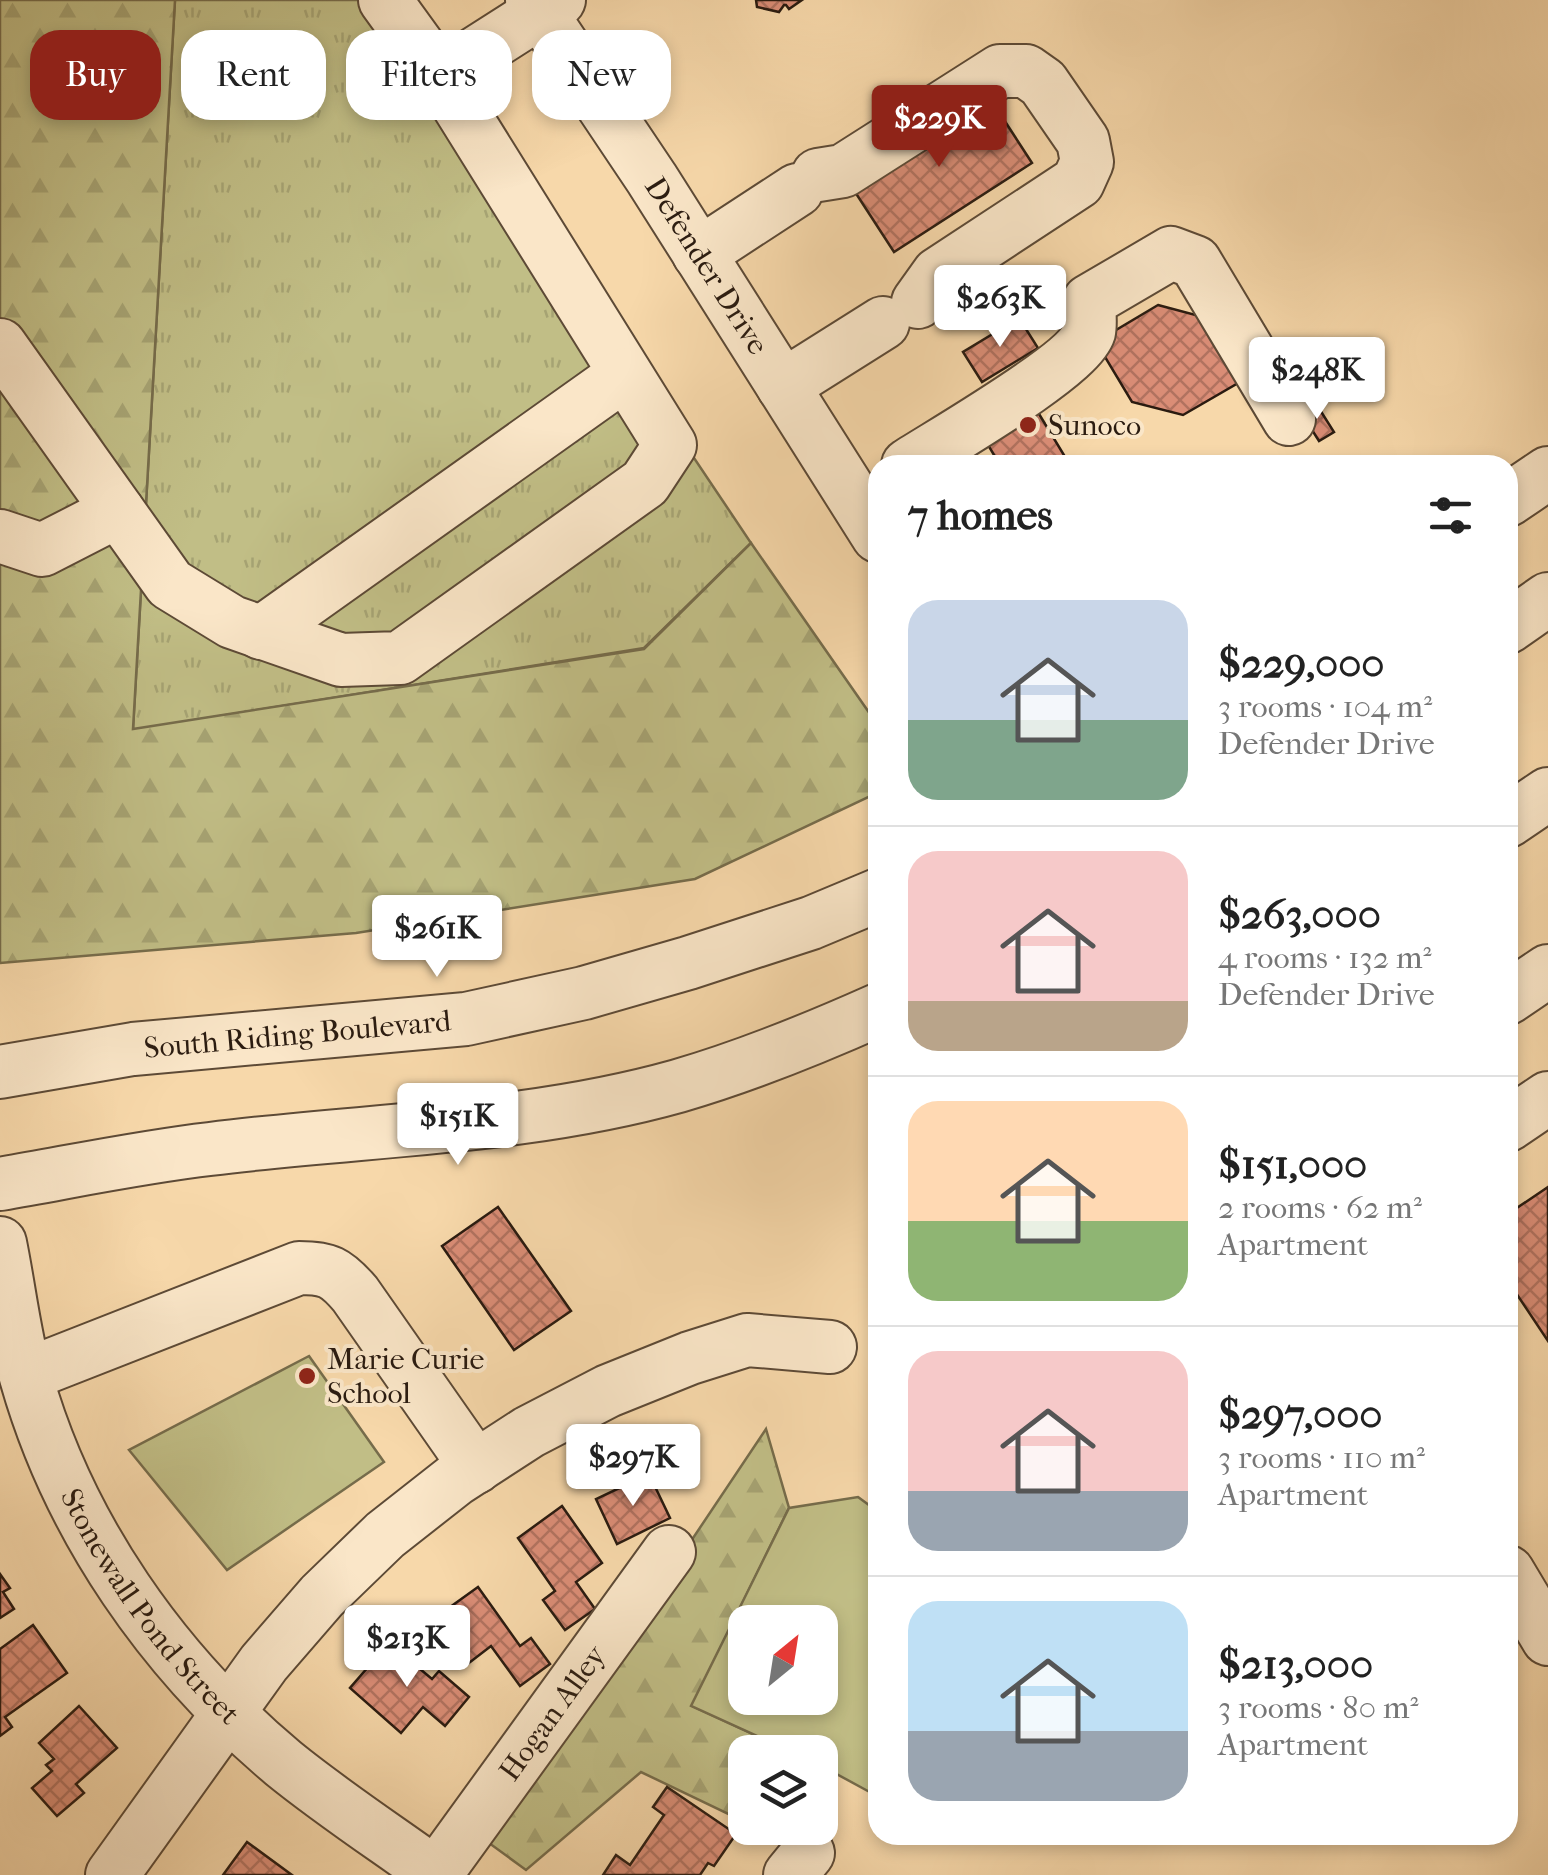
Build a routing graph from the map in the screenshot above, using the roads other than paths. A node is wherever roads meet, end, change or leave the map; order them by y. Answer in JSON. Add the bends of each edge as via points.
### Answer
{"nodes":[{"id":1,"x":385,"y":0,"type":"edge"},
{"id":2,"x":543,"y":4,"type":"edge"},
{"id":3,"x":407,"y":30,"type":"edge"},
{"id":4,"x":506,"y":30,"type":"edge"},
{"id":5,"x":467,"y":120,"type":"edge"},
{"id":6,"x":699,"y":254,"type":"junction"},
{"id":7,"x":0,"y":346,"type":"edge"},
{"id":8,"x":625,"y":374,"type":"junction"},
{"id":9,"x":783,"y":386,"type":"junction"},
{"id":10,"x":1289,"y":419,"type":"dead end"},
{"id":11,"x":942,"y":455,"type":"edge"},
{"id":12,"x":1548,"y":473,"type":"edge"},
{"id":13,"x":1518,"y":493,"type":"edge"},
{"id":14,"x":868,"y":503,"type":"edge"},
{"id":15,"x":118,"y":510,"type":"junction"},
{"id":16,"x":0,"y":536,"type":"edge"},
{"id":17,"x":1548,"y":599,"type":"edge"},
{"id":18,"x":1518,"y":620,"type":"edge"},
{"id":19,"x":261,"y":632,"type":"junction"},
{"id":20,"x":1548,"y":794,"type":"edge"},
{"id":21,"x":1518,"y":814,"type":"edge"},
{"id":22,"x":868,"y":899,"type":"edge"},
{"id":23,"x":1548,"y":971,"type":"edge"},
{"id":24,"x":1518,"y":991,"type":"edge"},
{"id":25,"x":868,"y":1014,"type":"edge"},
{"id":26,"x":0,"y":1072,"type":"edge"},
{"id":27,"x":1548,"y":1098,"type":"edge"},
{"id":28,"x":1518,"y":1118,"type":"edge"},
{"id":29,"x":0,"y":1184,"type":"edge"},
{"id":30,"x":0,"y":1243,"type":"edge"},
{"id":31,"x":830,"y":1346,"type":"dead end"},
{"id":32,"x":26,"y":1375,"type":"junction"},
{"id":33,"x":476,"y":1467,"type":"junction"},
{"id":34,"x":670,"y":1552,"type":"dead end"},
{"id":35,"x":1518,"y":1589,"type":"edge"},
{"id":36,"x":1548,"y":1639,"type":"edge"},
{"id":37,"x":227,"y":1712,"type":"junction"},
{"id":38,"x":112,"y":1875,"type":"edge"},
{"id":39,"x":436,"y":1875,"type":"edge"}],
"edges":[{"from":1,"to":3,"type":"street"},
{"from":2,"to":4,"type":"street"},
{"from":2,"to":6,"type":"street","name":"Defender Drive"},
{"from":5,"to":8,"type":"street"},
{"from":6,"to":9,"type":"street","name":"Defender Drive"},
{"from":6,"to":9,"type":"street","via":[[1000,72],[1026,70],[1043,83],[1083,141],[1087,162],[1078,182],[938,274],[901,313]]},
{"from":7,"to":15,"type":"street"},
{"from":8,"to":19,"type":"street"},
{"from":8,"to":19,"type":"street","via":[[670,444],[645,484],[400,658],[341,660]]},
{"from":9,"to":14,"type":"street","name":"Defender Drive"},
{"from":10,"to":11,"type":"street","via":[[1195,262],[1171,252],[1089,301],[1089,331],[1080,348]]},
{"from":12,"to":13,"type":"street"},
{"from":15,"to":16,"type":"street","via":[[42,550]]},
{"from":15,"to":19,"type":"street","via":[[170,584]]},
{"from":17,"to":18,"type":"street"},
{"from":20,"to":21,"type":"street"},
{"from":22,"to":26,"type":"street","name":"South Riding Boulevard","via":[[688,964],[466,1019],[133,1049]]},
{"from":23,"to":24,"type":"street"},
{"from":25,"to":29,"type":"street","via":[[678,1086],[563,1112],[210,1148]]},
{"from":27,"to":28,"type":"street"},
{"from":30,"to":32,"type":"street","name":"Stonewall Pond Street"},
{"from":31,"to":33,"type":"street","via":[[747,1340],[690,1358],[608,1392]]},
{"from":32,"to":33,"type":"street","via":[[298,1268],[322,1268],[355,1294]]},
{"from":32,"to":37,"type":"street","name":"Stonewall Pond Street","via":[[90,1532],[172,1654]]},
{"from":33,"to":37,"type":"street","via":[[386,1535],[322,1596]]},
{"from":34,"to":39,"type":"street","name":"Hogan Alley"},
{"from":35,"to":36,"type":"street"},
{"from":37,"to":38,"type":"street"},
{"from":37,"to":39,"type":"street","name":"Stonewall Pond Street","via":[[285,1765]]}]}
